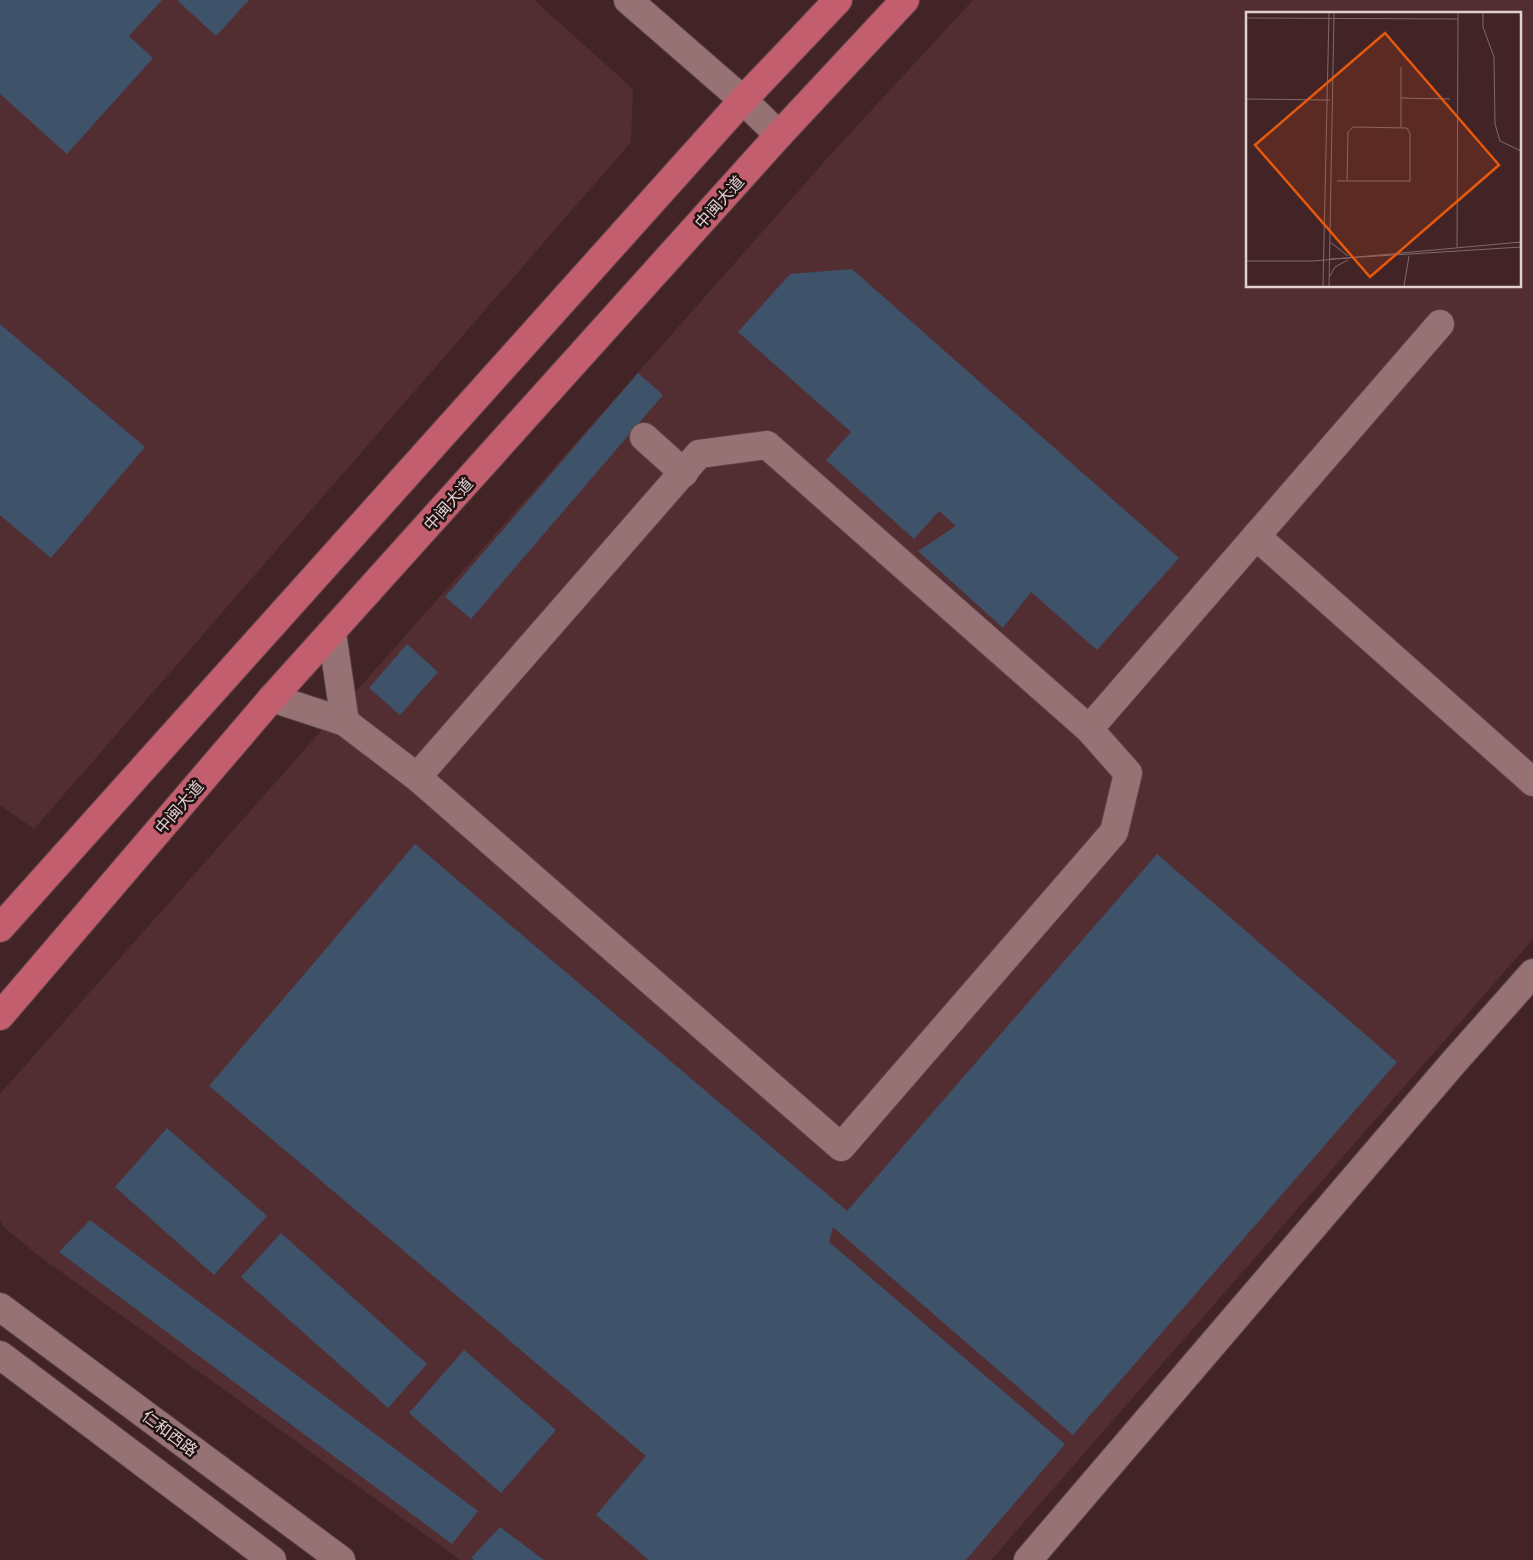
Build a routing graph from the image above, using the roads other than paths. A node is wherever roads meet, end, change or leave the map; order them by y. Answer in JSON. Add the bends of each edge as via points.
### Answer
{"nodes":[{"id":1,"x":628,"y":0,"type":"edge"},
{"id":2,"x":838,"y":0,"type":"edge"},
{"id":3,"x":905,"y":0,"type":"edge"},
{"id":4,"x":743,"y":100,"type":"junction"},
{"id":5,"x":779,"y":135,"type":"junction"},
{"id":6,"x":1440,"y":324,"type":"dead end"},
{"id":7,"x":644,"y":437,"type":"dead end"},
{"id":8,"x":684,"y":472,"type":"junction"},
{"id":9,"x":1256,"y":536,"type":"junction"},
{"id":10,"x":332,"y":633,"type":"junction"},
{"id":11,"x":272,"y":698,"type":"junction"},
{"id":12,"x":344,"y":722,"type":"junction"},
{"id":13,"x":1089,"y":729,"type":"junction"},
{"id":14,"x":417,"y":777,"type":"junction"},
{"id":15,"x":1533,"y":782,"type":"edge"},
{"id":16,"x":0,"y":928,"type":"edge"},
{"id":17,"x":1533,"y":973,"type":"edge"},
{"id":18,"x":0,"y":1016,"type":"edge"},
{"id":19,"x":0,"y":1307,"type":"edge"},
{"id":20,"x":0,"y":1355,"type":"edge"},
{"id":21,"x":272,"y":1560,"type":"edge"},
{"id":22,"x":341,"y":1560,"type":"edge"},
{"id":23,"x":1028,"y":1560,"type":"edge"}],
"edges":[{"from":1,"to":4,"type":"street"},
{"from":2,"to":4,"type":"main road"},
{"from":3,"to":5,"type":"main road","name":"中闽大道"},
{"from":4,"to":5,"type":"street"},
{"from":4,"to":16,"type":"main road"},
{"from":5,"to":10,"type":"main road","name":"中闽大道"},
{"from":6,"to":9,"type":"street"},
{"from":7,"to":8,"type":"street"},
{"from":8,"to":13,"type":"street","via":[[699,454],[767,444]]},
{"from":8,"to":14,"type":"street"},
{"from":9,"to":13,"type":"street"},
{"from":9,"to":15,"type":"street"},
{"from":10,"to":11,"type":"main road","name":"中闽大道"},
{"from":10,"to":12,"type":"street"},
{"from":11,"to":12,"type":"street"},
{"from":11,"to":18,"type":"main road","name":"中闽大道"},
{"from":12,"to":14,"type":"street"},
{"from":13,"to":14,"type":"street","via":[[1128,774],[1114,832],[841,1147]]},
{"from":17,"to":23,"type":"street"},
{"from":19,"to":22,"type":"street","name":"仁和西路"},
{"from":20,"to":21,"type":"street"}]}
